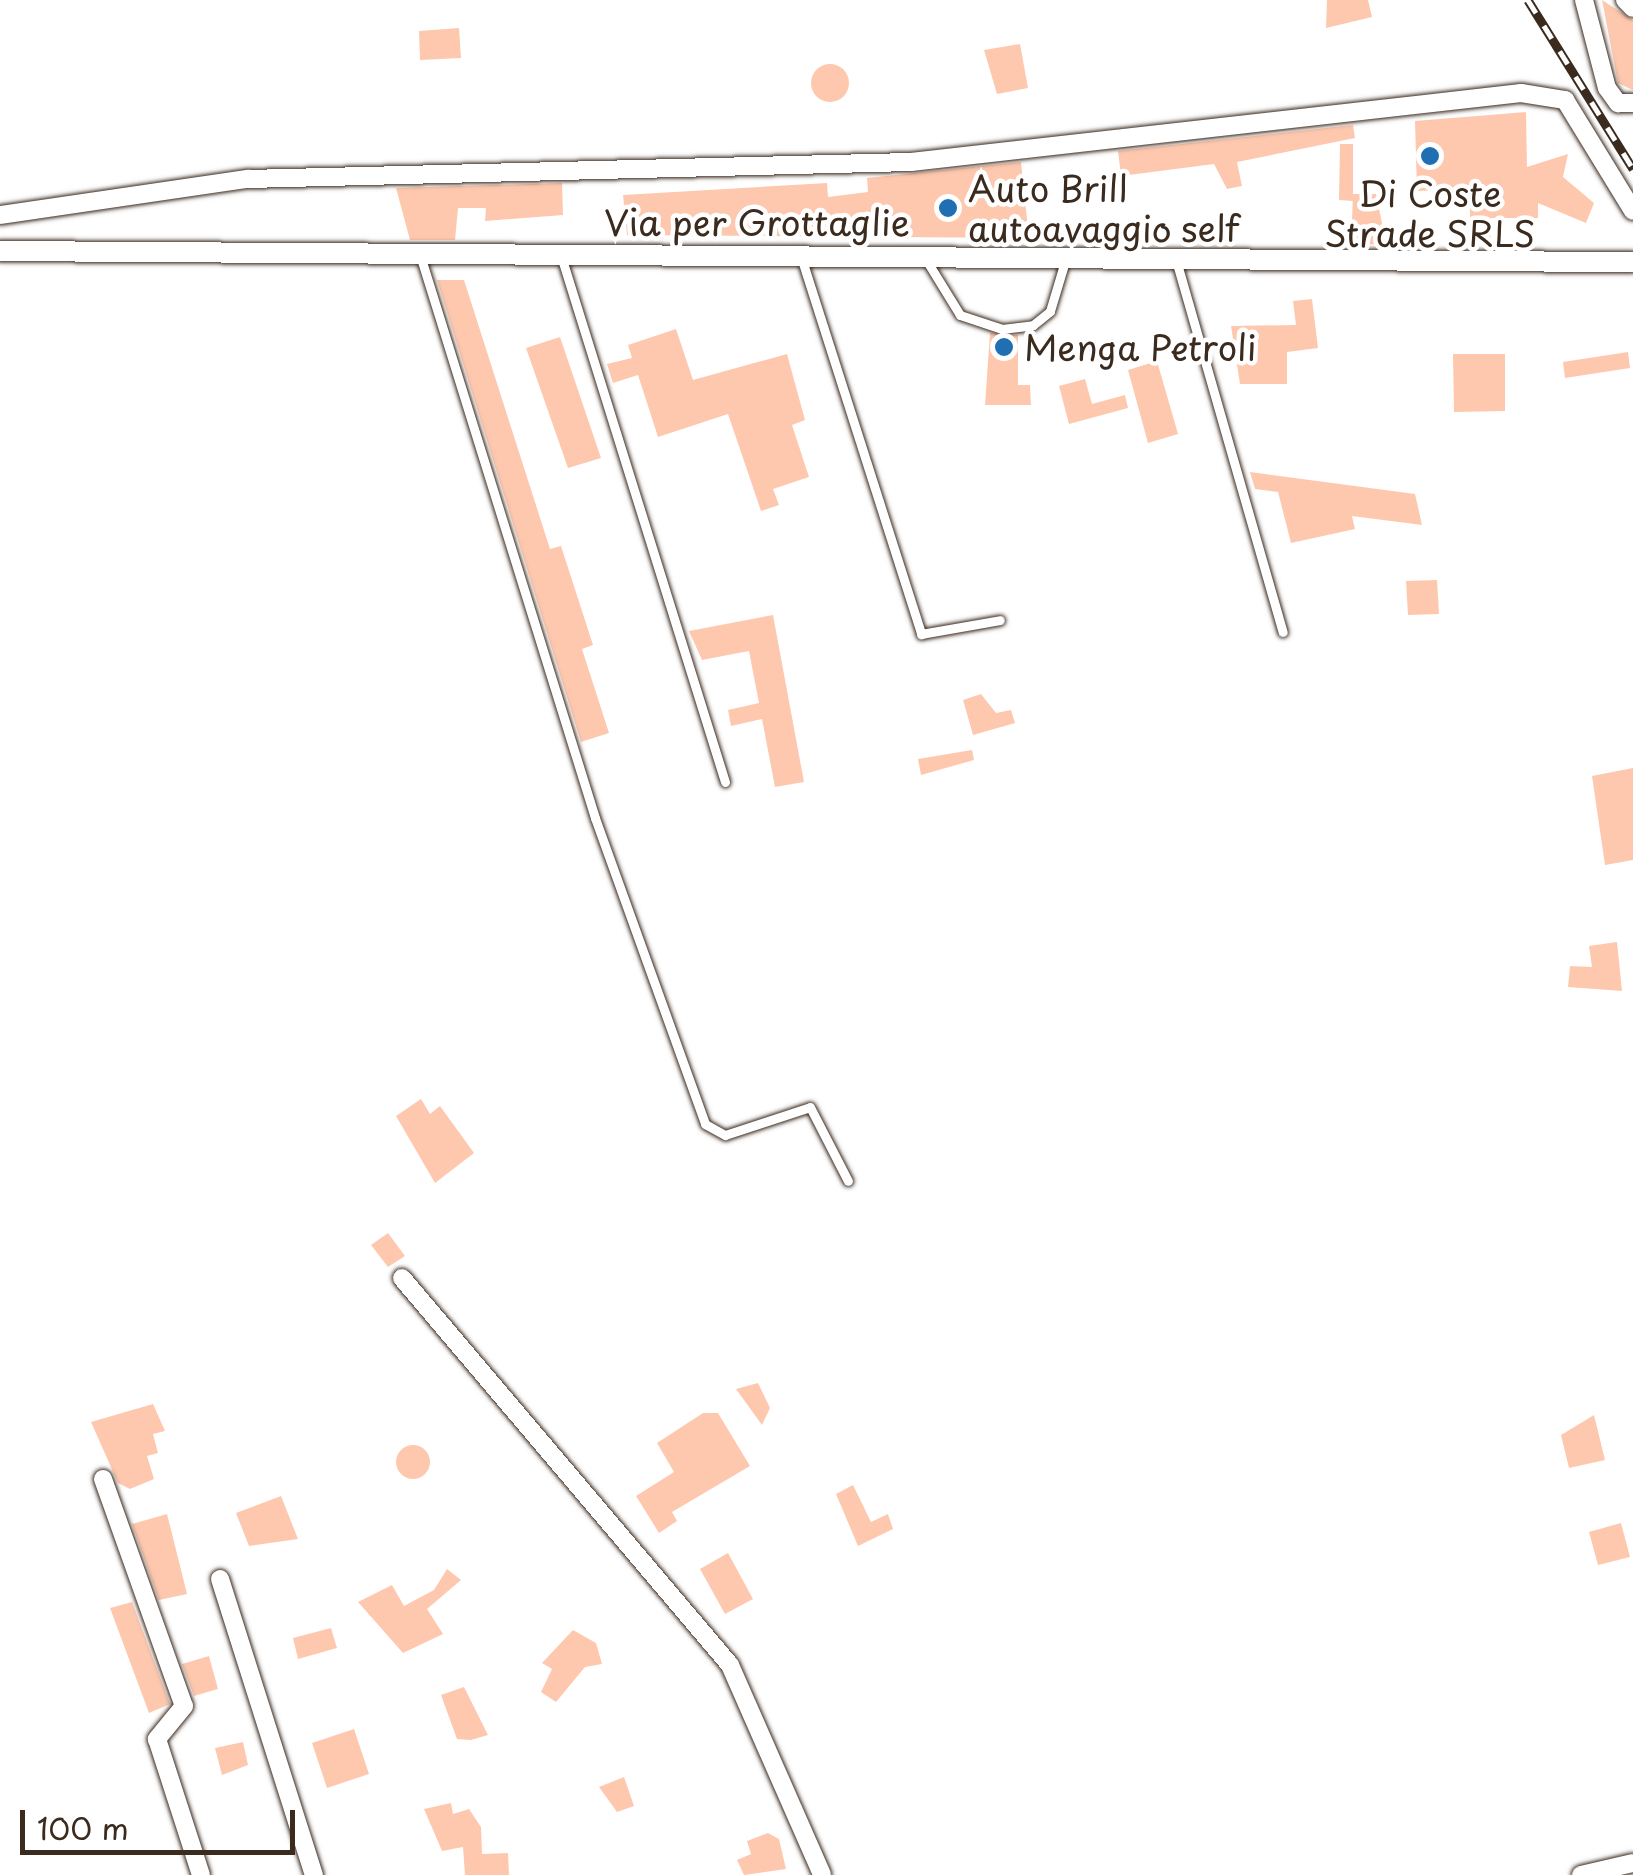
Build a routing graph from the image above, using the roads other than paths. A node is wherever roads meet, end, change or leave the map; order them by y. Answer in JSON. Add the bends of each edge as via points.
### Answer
{"nodes":[{"id":1,"x":1584,"y":0,"type":"edge"},
{"id":2,"x":1625,"y":0,"type":"edge"},
{"id":3,"x":1633,"y":8,"type":"edge"},
{"id":4,"x":1633,"y":103,"type":"edge"},
{"id":5,"x":1633,"y":210,"type":"edge"},
{"id":6,"x":0,"y":216,"type":"edge"},
{"id":7,"x":0,"y":251,"type":"edge"},
{"id":8,"x":419,"y":252,"type":"junction"},
{"id":9,"x":560,"y":253,"type":"junction"},
{"id":10,"x":800,"y":254,"type":"junction"},
{"id":11,"x":923,"y":256,"type":"junction"},
{"id":12,"x":1066,"y":256,"type":"junction"},
{"id":13,"x":1176,"y":257,"type":"junction"},
{"id":14,"x":1633,"y":262,"type":"edge"},
{"id":15,"x":1000,"y":620,"type":"dead end"},
{"id":16,"x":1283,"y":632,"type":"dead end"},
{"id":17,"x":725,"y":782,"type":"dead end"},
{"id":18,"x":848,"y":1181,"type":"dead end"},
{"id":19,"x":402,"y":1278,"type":"dead end"},
{"id":20,"x":103,"y":1479,"type":"dead end"},
{"id":21,"x":220,"y":1579,"type":"dead end"},
{"id":22,"x":1633,"y":1863,"type":"edge"},
{"id":23,"x":201,"y":1875,"type":"edge"},
{"id":24,"x":314,"y":1875,"type":"edge"},
{"id":25,"x":822,"y":1875,"type":"edge"},
{"id":26,"x":1581,"y":1875,"type":"edge"}],
"edges":[{"from":1,"to":4,"type":"street","via":[[1607,88],[1618,102]]},
{"from":2,"to":3,"type":"street"},
{"from":5,"to":6,"type":"street","via":[[1565,100],[1521,93],[912,162],[248,179]]},
{"from":7,"to":8,"type":"street","name":"Via per Grottaglie"},
{"from":8,"to":9,"type":"street","name":"Via per Grottaglie"},
{"from":8,"to":18,"type":"lane","via":[[595,818],[705,1124],[725,1135],[810,1107]]},
{"from":9,"to":10,"type":"street","name":"Via per Grottaglie"},
{"from":9,"to":17,"type":"lane"},
{"from":10,"to":11,"type":"street","name":"Via per Grottaglie"},
{"from":10,"to":15,"type":"lane","via":[[920,634]]},
{"from":11,"to":12,"type":"street","name":"Via per Grottaglie"},
{"from":11,"to":12,"type":"lane","via":[[960,315],[1002,329],[1032,326],[1050,311]]},
{"from":12,"to":13,"type":"street","name":"Via per Grottaglie"},
{"from":13,"to":14,"type":"street","name":"Via per Grottaglie"},
{"from":13,"to":16,"type":"lane"},
{"from":19,"to":25,"type":"street","via":[[730,1666]]},
{"from":20,"to":23,"type":"street","via":[[184,1706],[157,1739]]},
{"from":21,"to":24,"type":"street"},
{"from":22,"to":26,"type":"street"}]}
